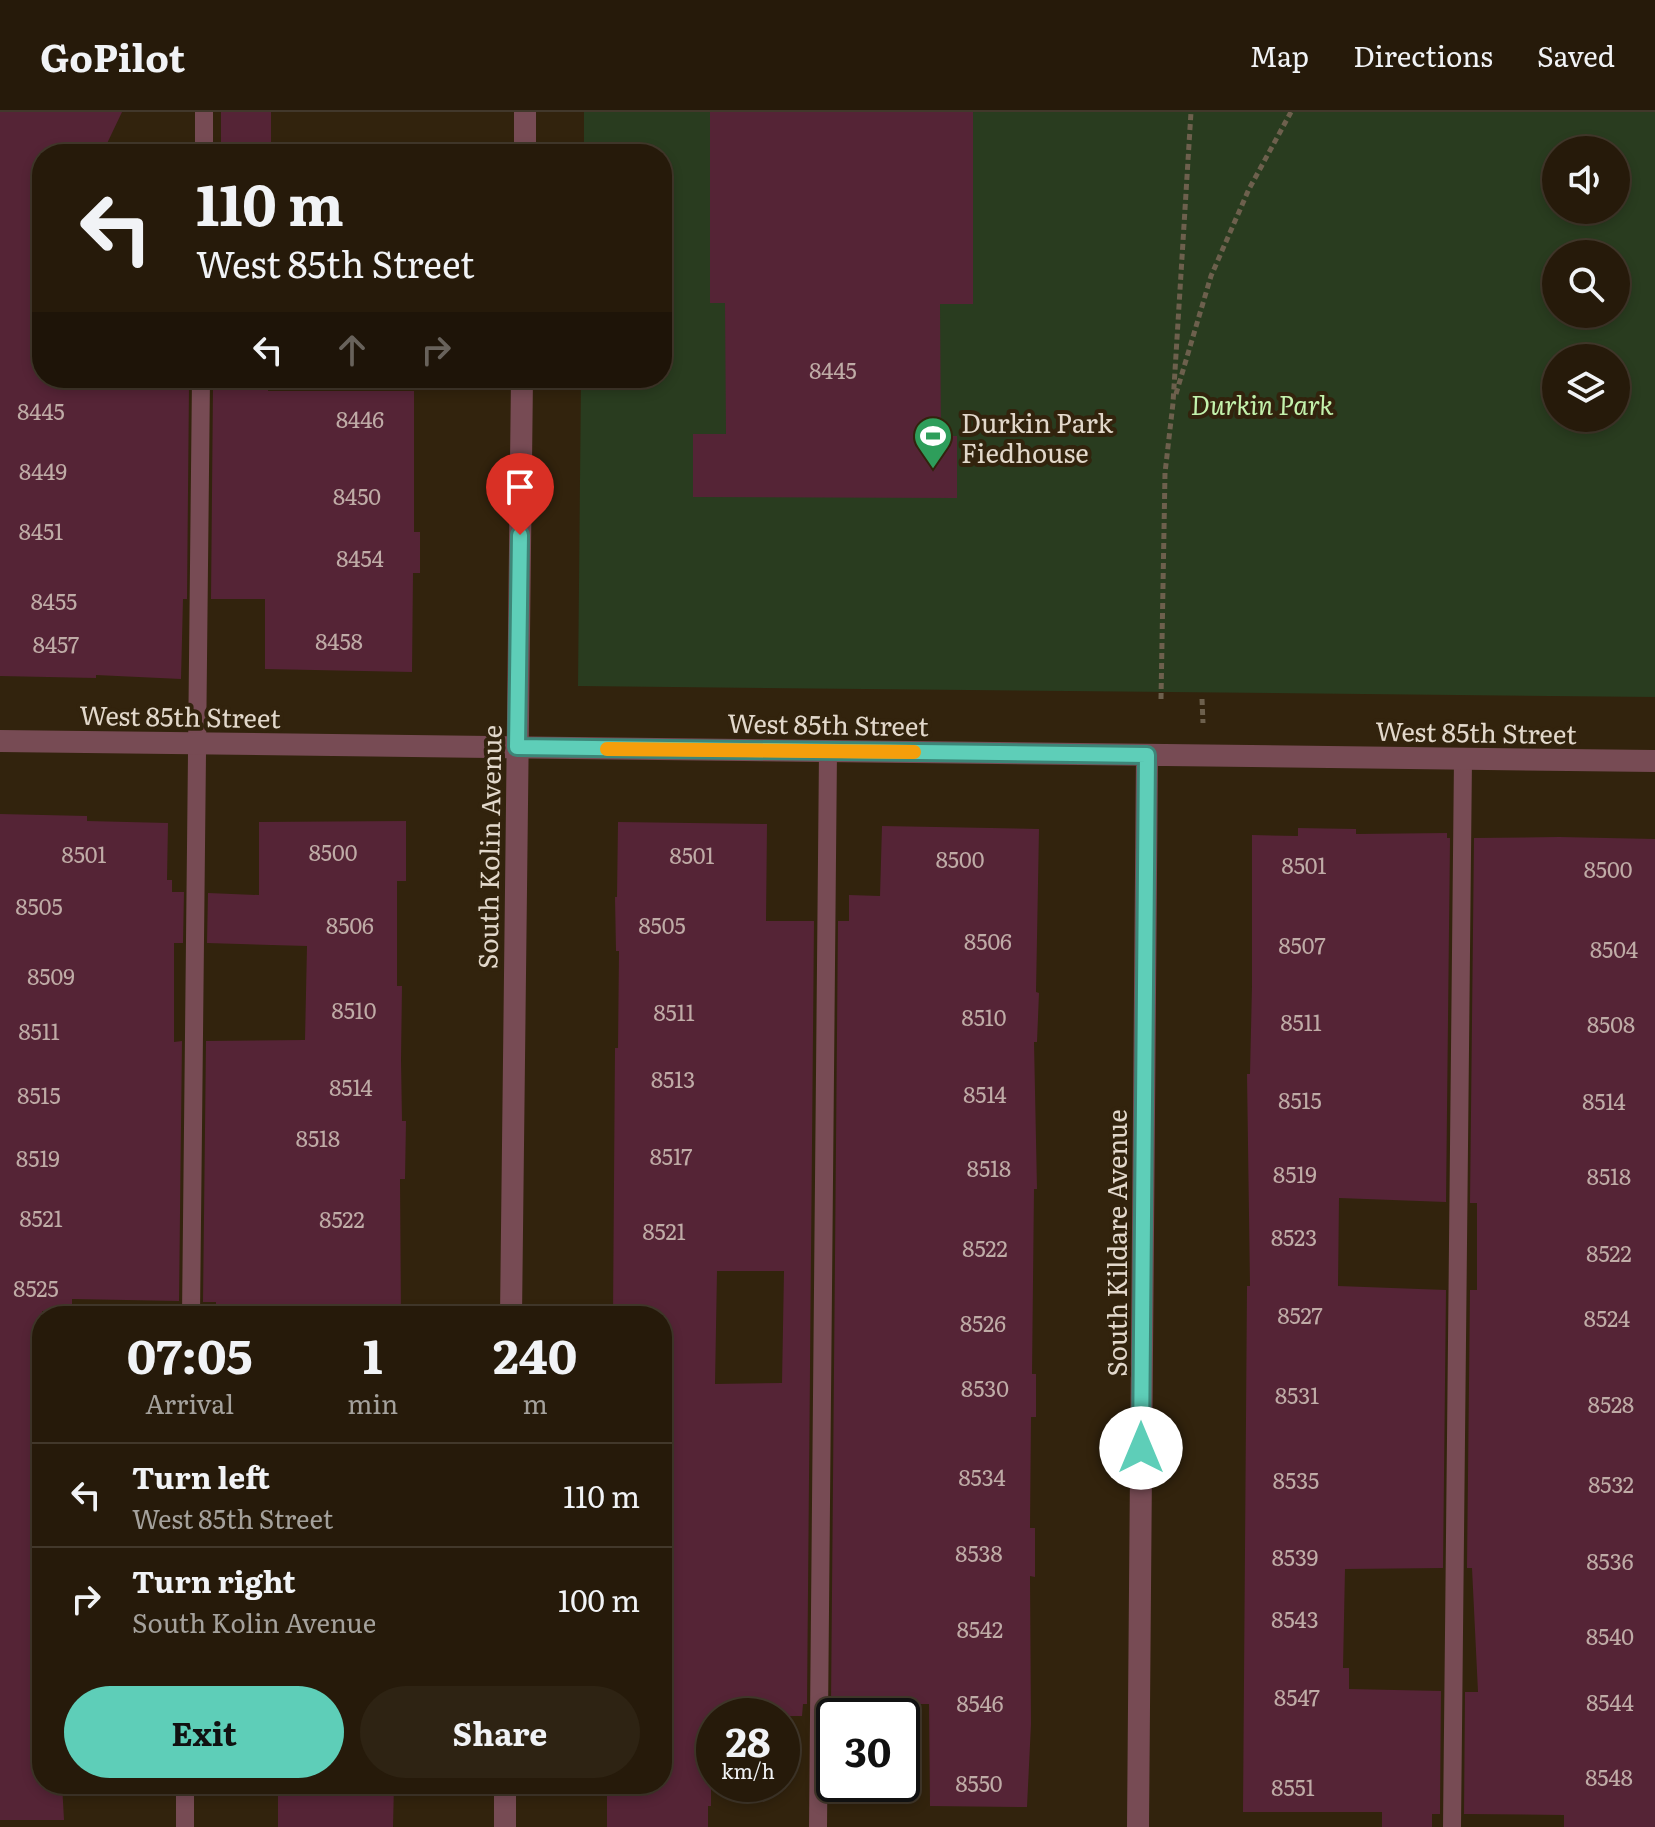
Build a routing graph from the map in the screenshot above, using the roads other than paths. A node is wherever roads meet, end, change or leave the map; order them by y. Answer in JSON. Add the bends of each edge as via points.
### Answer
{"nodes":[{"id":1,"x":204,"y":112,"type":"edge"},
{"id":2,"x":525,"y":112,"type":"edge"},
{"id":3,"x":204,"y":144,"type":"edge"},
{"id":4,"x":525,"y":144,"type":"edge"},
{"id":5,"x":201,"y":388,"type":"edge"},
{"id":6,"x":522,"y":388,"type":"edge"},
{"id":7,"x":0,"y":741,"type":"edge"},
{"id":8,"x":197,"y":744,"type":"junction"},
{"id":9,"x":517,"y":747,"type":"junction"},
{"id":10,"x":828,"y":751,"type":"junction"},
{"id":11,"x":1147,"y":755,"type":"junction"},
{"id":12,"x":1463,"y":758,"type":"junction"},
{"id":13,"x":1655,"y":761,"type":"edge"},
{"id":14,"x":191,"y":1306,"type":"edge"},
{"id":15,"x":511,"y":1306,"type":"edge"},
{"id":16,"x":185,"y":1794,"type":"edge"},
{"id":17,"x":505,"y":1794,"type":"edge"},
{"id":18,"x":185,"y":1827,"type":"edge"},
{"id":19,"x":505,"y":1827,"type":"edge"},
{"id":20,"x":818,"y":1827,"type":"edge"},
{"id":21,"x":1138,"y":1827,"type":"edge"},
{"id":22,"x":1452,"y":1827,"type":"edge"}],
"edges":[{"from":1,"to":3,"type":"lane"},
{"from":2,"to":4,"type":"street"},
{"from":5,"to":8,"type":"lane"},
{"from":6,"to":9,"type":"street","name":"South Kolin Avenue"},
{"from":7,"to":8,"type":"street","name":"West 85th Street"},
{"from":8,"to":9,"type":"street","name":"West 85th Street"},
{"from":8,"to":14,"type":"lane"},
{"from":9,"to":10,"type":"street","name":"West 85th Street"},
{"from":9,"to":15,"type":"street","name":"South Kolin Avenue"},
{"from":10,"to":11,"type":"street","name":"West 85th Street"},
{"from":10,"to":20,"type":"lane"},
{"from":11,"to":12,"type":"street","name":"West 85th Street"},
{"from":11,"to":21,"type":"street","name":"South Kildare Avenue"},
{"from":12,"to":13,"type":"street","name":"West 85th Street"},
{"from":12,"to":22,"type":"lane"},
{"from":16,"to":18,"type":"lane"},
{"from":17,"to":19,"type":"street"}]}
